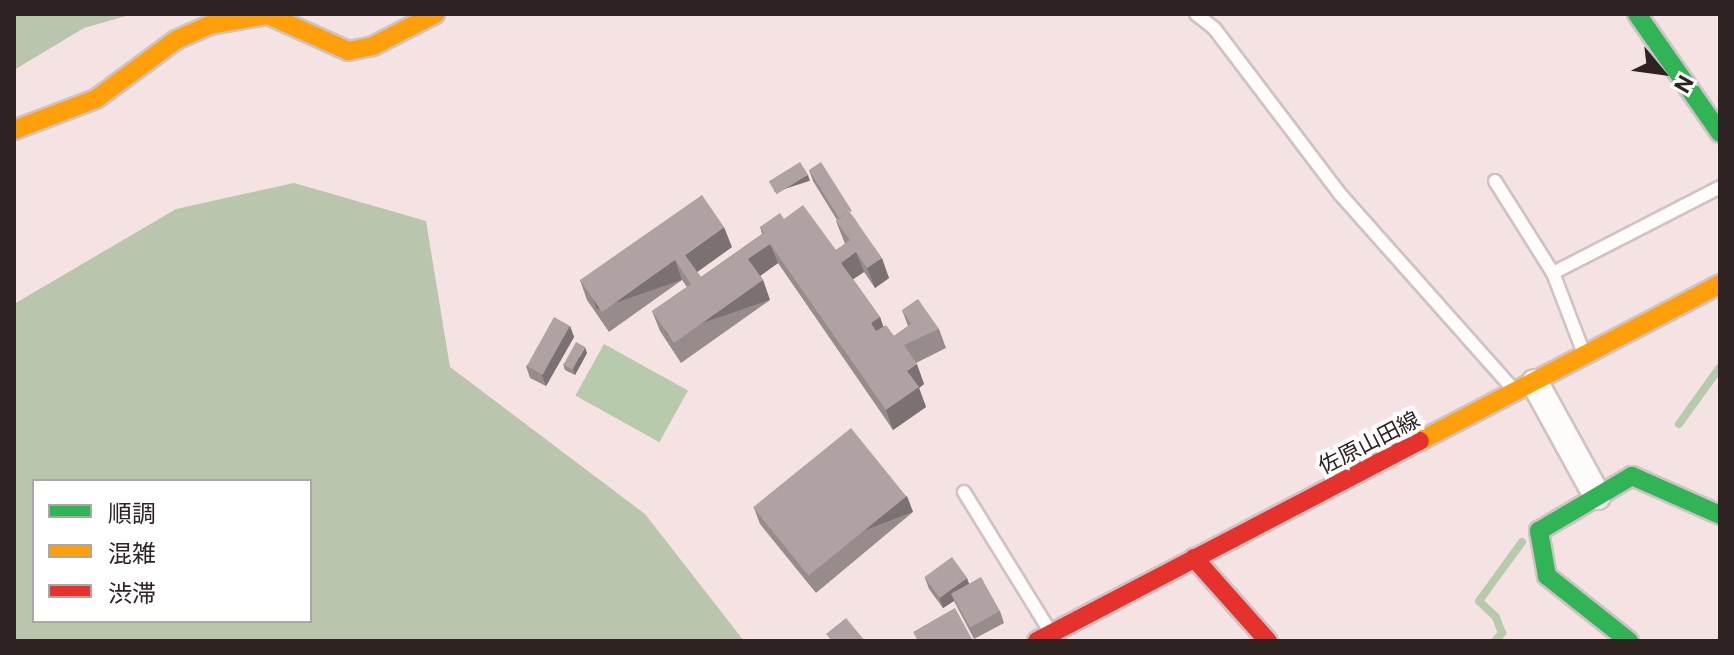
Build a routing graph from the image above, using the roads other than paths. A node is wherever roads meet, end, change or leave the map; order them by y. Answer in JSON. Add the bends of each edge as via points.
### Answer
{"nodes":[{"id":1,"x":435,"y":14,"type":"edge"},
{"id":2,"x":1196,"y":14,"type":"edge"},
{"id":3,"x":1637,"y":14,"type":"edge"},
{"id":4,"x":14,"y":130,"type":"edge"},
{"id":5,"x":1720,"y":133,"type":"edge"},
{"id":6,"x":1495,"y":181,"type":"dead end"},
{"id":7,"x":1720,"y":187,"type":"edge"},
{"id":8,"x":1553,"y":273,"type":"junction"},
{"id":9,"x":1720,"y":284,"type":"edge"},
{"id":10,"x":1585,"y":356,"type":"junction"},
{"id":11,"x":1526,"y":388,"type":"junction"},
{"id":12,"x":964,"y":492,"type":"dead end"},
{"id":13,"x":1597,"y":496,"type":"junction"},
{"id":14,"x":1720,"y":515,"type":"edge"},
{"id":15,"x":1194,"y":558,"type":"junction"},
{"id":16,"x":1044,"y":637,"type":"edge"},
{"id":17,"x":1268,"y":641,"type":"edge"},
{"id":18,"x":1629,"y":641,"type":"edge"}],
"edges":[{"from":1,"to":4,"type":"street","via":[[373,46],[348,51],[268,15],[210,25],[176,40],[96,99]]},
{"from":2,"to":11,"type":"lane","via":[[1214,28],[1340,194]]},
{"from":3,"to":5,"type":"street"},
{"from":6,"to":8,"type":"lane"},
{"from":7,"to":8,"type":"lane"},
{"from":8,"to":10,"type":"lane"},
{"from":9,"to":10,"type":"street","name":"佐原山田線"},
{"from":10,"to":11,"type":"street","name":"佐原山田線"},
{"from":11,"to":13,"type":"street"},
{"from":11,"to":15,"type":"street","name":"佐原山田線"},
{"from":12,"to":16,"type":"lane"},
{"from":13,"to":14,"type":"street","via":[[1632,476]]},
{"from":13,"to":18,"type":"street","via":[[1539,531],[1547,576]]},
{"from":15,"to":16,"type":"street","name":"佐原山田線"},
{"from":15,"to":17,"type":"street"}]}
